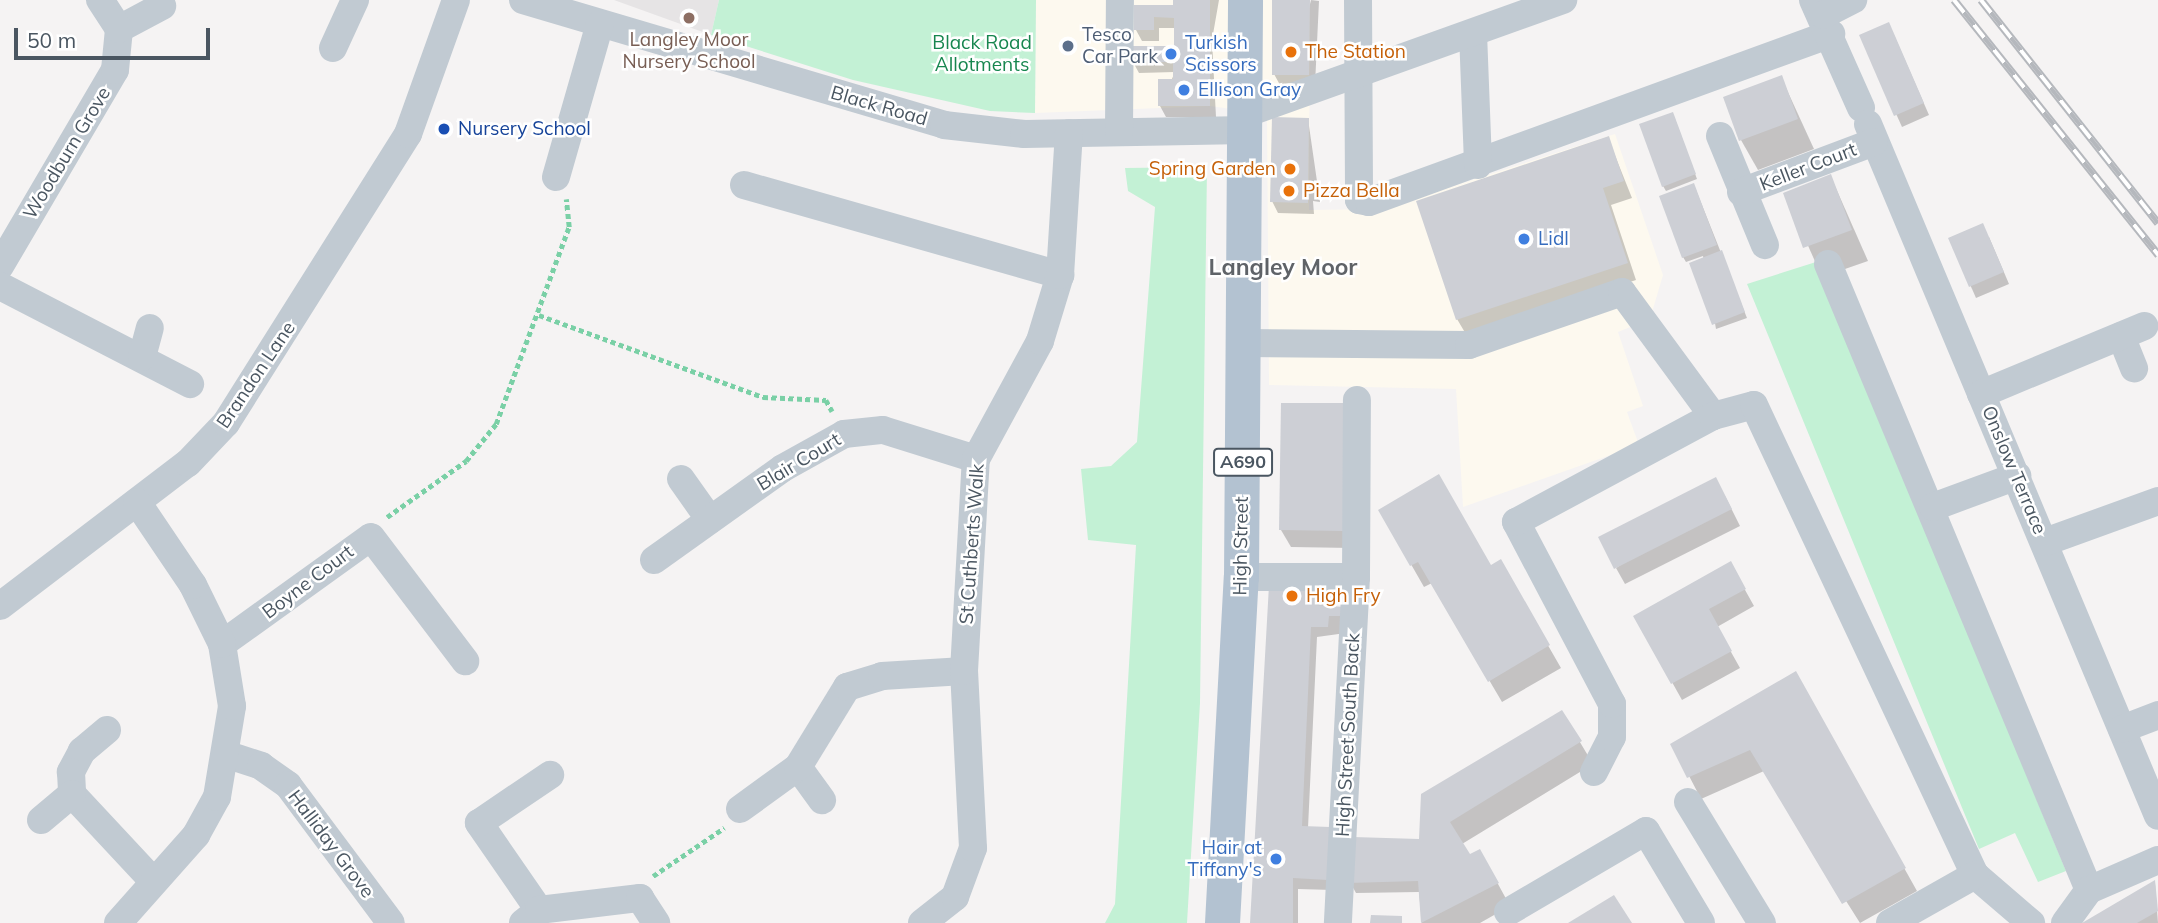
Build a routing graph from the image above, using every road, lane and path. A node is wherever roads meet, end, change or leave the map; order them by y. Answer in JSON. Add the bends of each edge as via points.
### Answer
{"nodes":[{"id":1,"x":100,"y":0,"type":"edge"},
{"id":2,"x":355,"y":0,"type":"edge"},
{"id":3,"x":456,"y":0,"type":"edge"},
{"id":4,"x":523,"y":0,"type":"edge"},
{"id":5,"x":1120,"y":0,"type":"edge"},
{"id":6,"x":1245,"y":0,"type":"edge"},
{"id":7,"x":1358,"y":0,"type":"edge"},
{"id":8,"x":1563,"y":0,"type":"edge"},
{"id":9,"x":1853,"y":0,"type":"edge"},
{"id":10,"x":162,"y":6,"type":"dead end"},
{"id":11,"x":600,"y":24,"type":"junction"},
{"id":12,"x":1826,"y":25,"type":"edge"},
{"id":13,"x":120,"y":29,"type":"junction"},
{"id":14,"x":1473,"y":33,"type":"junction"},
{"id":15,"x":332,"y":48,"type":"dead end"},
{"id":16,"x":1359,"y":75,"type":"junction"},
{"id":17,"x":1247,"y":122,"type":"junction"},
{"id":18,"x":1868,"y":125,"type":"junction"},
{"id":19,"x":1119,"y":131,"type":"junction"},
{"id":20,"x":1069,"y":133,"type":"junction"},
{"id":21,"x":1720,"y":136,"type":"dead end"},
{"id":22,"x":1478,"y":165,"type":"junction"},
{"id":23,"x":556,"y":177,"type":"joint"},
{"id":24,"x":744,"y":185,"type":"dead end"},
{"id":25,"x":1741,"y":192,"type":"junction"},
{"id":26,"x":1765,"y":245,"type":"dead end"},
{"id":27,"x":1828,"y":264,"type":"dead end"},
{"id":28,"x":0,"y":266,"type":"edge"},
{"id":29,"x":1060,"y":275,"type":"junction"},
{"id":30,"x":0,"y":286,"type":"edge"},
{"id":31,"x":540,"y":315,"type":"junction"},
{"id":32,"x":150,"y":328,"type":"dead end"},
{"id":33,"x":1244,"y":343,"type":"junction"},
{"id":34,"x":142,"y":357,"type":"junction"},
{"id":35,"x":2134,"y":368,"type":"dead end"},
{"id":36,"x":190,"y":384,"type":"dead end"},
{"id":37,"x":1981,"y":394,"type":"junction"},
{"id":38,"x":1357,"y":400,"type":"dead end"},
{"id":39,"x":1713,"y":416,"type":"junction"},
{"id":40,"x":844,"y":434,"type":"junction"},
{"id":41,"x":976,"y":459,"type":"junction"},
{"id":42,"x":2017,"y":476,"type":"junction"},
{"id":43,"x":681,"y":479,"type":"dead end"},
{"id":44,"x":2158,"y":501,"type":"edge"},
{"id":45,"x":137,"y":502,"type":"junction"},
{"id":46,"x":1933,"y":507,"type":"junction"},
{"id":47,"x":710,"y":520,"type":"junction"},
{"id":48,"x":372,"y":537,"type":"junction"},
{"id":49,"x":2045,"y":542,"type":"junction"},
{"id":50,"x":653,"y":560,"type":"dead end"},
{"id":51,"x":1241,"y":577,"type":"junction"},
{"id":52,"x":1356,"y":577,"type":"junction"},
{"id":53,"x":0,"y":606,"type":"edge"},
{"id":54,"x":222,"y":644,"type":"junction"},
{"id":55,"x":465,"y":661,"type":"dead end"},
{"id":56,"x":964,"y":671,"type":"junction"},
{"id":57,"x":2158,"y":715,"type":"edge"},
{"id":58,"x":2122,"y":729,"type":"junction"},
{"id":59,"x":107,"y":730,"type":"dead end"},
{"id":60,"x":228,"y":755,"type":"junction"},
{"id":61,"x":799,"y":767,"type":"junction"},
{"id":62,"x":1594,"y":772,"type":"dead end"},
{"id":63,"x":550,"y":775,"type":"dead end"},
{"id":64,"x":72,"y":794,"type":"junction"},
{"id":65,"x":822,"y":800,"type":"dead end"},
{"id":66,"x":1688,"y":803,"type":"dead end"},
{"id":67,"x":740,"y":809,"type":"joint"},
{"id":68,"x":2158,"y":816,"type":"edge"},
{"id":69,"x":41,"y":820,"type":"dead end"},
{"id":70,"x":2158,"y":860,"type":"edge"},
{"id":71,"x":1975,"y":875,"type":"junction"},
{"id":72,"x":154,"y":882,"type":"junction"},
{"id":73,"x":2088,"y":890,"type":"junction"},
{"id":74,"x":640,"y":898,"type":"junction"},
{"id":75,"x":1508,"y":912,"type":"dead end"},
{"id":76,"x":531,"y":916,"type":"edge"},
{"id":77,"x":930,"y":921,"type":"edge"},
{"id":78,"x":118,"y":923,"type":"edge"},
{"id":79,"x":391,"y":923,"type":"edge"},
{"id":80,"x":656,"y":923,"type":"edge"},
{"id":81,"x":1222,"y":923,"type":"edge"},
{"id":82,"x":1338,"y":923,"type":"edge"},
{"id":83,"x":1701,"y":923,"type":"edge"},
{"id":84,"x":1762,"y":923,"type":"edge"},
{"id":85,"x":1890,"y":923,"type":"edge"},
{"id":86,"x":2031,"y":923,"type":"edge"},
{"id":87,"x":2065,"y":923,"type":"edge"}],
"edges":[{"from":1,"to":13,"type":"street"},
{"from":2,"to":15,"type":"street"},
{"from":3,"to":45,"type":"street","name":"Brandon Lane","via":[[430,76],[376,192],[226,423],[188,463]]},
{"from":4,"to":11,"type":"street","name":"Black Road"},
{"from":5,"to":19,"type":"street"},
{"from":6,"to":17,"type":"main road","name":"High Street","number":"A690"},
{"from":7,"to":16,"type":"street"},
{"from":8,"to":14,"type":"street","name":"Black Road"},
{"from":9,"to":12,"type":"street"},
{"from":10,"to":13,"type":"street"},
{"from":11,"to":20,"type":"street","name":"Black Road","via":[[944,125]]},
{"from":11,"to":23,"type":"street"},
{"from":12,"to":18,"type":"street","name":"Onslow Terrace"},
{"from":12,"to":22,"type":"street"},
{"from":13,"to":28,"type":"street","name":"Woodburn Grove","via":[[115,71]]},
{"from":14,"to":16,"type":"street","name":"Black Road"},
{"from":14,"to":22,"type":"street"},
{"from":16,"to":17,"type":"street","name":"Black Road"},
{"from":16,"to":22,"type":"street","via":[[1359,200]]},
{"from":17,"to":19,"type":"street","name":"Black Road"},
{"from":17,"to":33,"type":"main road","name":"High Street","number":"A690"},
{"from":18,"to":25,"type":"street","name":"Keller Court"},
{"from":18,"to":37,"type":"street","name":"Onslow Terrace"},
{"from":19,"to":20,"type":"street","name":"Black Road"},
{"from":20,"to":29,"type":"street","name":"St Cuthberts Walk"},
{"from":21,"to":25,"type":"street","name":"Keller Court"},
{"from":23,"to":31,"type":"path","via":[[564,188],[569,227]]},
{"from":24,"to":29,"type":"street"},
{"from":25,"to":26,"type":"street","name":"Keller Court"},
{"from":27,"to":46,"type":"street"},
{"from":29,"to":41,"type":"street","name":"St Cuthberts Walk","via":[[1040,341]]},
{"from":30,"to":34,"type":"street"},
{"from":31,"to":40,"type":"path","via":[[763,397],[826,400]]},
{"from":31,"to":48,"type":"path","via":[[496,424],[466,461],[393,511]]},
{"from":32,"to":34,"type":"street"},
{"from":33,"to":39,"type":"street","via":[[1469,345],[1622,292]]},
{"from":33,"to":51,"type":"main road","name":"High Street","number":"A690"},
{"from":34,"to":36,"type":"street"},
{"from":35,"to":37,"type":"street","via":[[2132,331]]},
{"from":37,"to":42,"type":"street","name":"Onslow Terrace"},
{"from":38,"to":52,"type":"street","name":"High Street South Back"},
{"from":39,"to":62,"type":"street","via":[[1516,522],[1612,704],[1612,737]]},
{"from":39,"to":71,"type":"street","via":[[1754,405]]},
{"from":40,"to":41,"type":"street","name":"Blair Court","via":[[883,430]]},
{"from":40,"to":47,"type":"street","name":"Blair Court"},
{"from":41,"to":56,"type":"street","name":"St Cuthberts Walk"},
{"from":42,"to":46,"type":"street"},
{"from":42,"to":49,"type":"street","name":"Onslow Terrace"},
{"from":43,"to":47,"type":"street"},
{"from":44,"to":49,"type":"street"},
{"from":45,"to":53,"type":"street","name":"Brandon Lane"},
{"from":45,"to":54,"type":"street","via":[[193,586]]},
{"from":46,"to":73,"type":"street"},
{"from":47,"to":50,"type":"street","name":"Blair Court"},
{"from":48,"to":54,"type":"street","name":"Boyne Court"},
{"from":48,"to":55,"type":"street","name":"Boyne Court"},
{"from":49,"to":58,"type":"street","name":"Onslow Terrace"},
{"from":51,"to":52,"type":"street"},
{"from":51,"to":81,"type":"main road","name":"High Street","number":"A690"},
{"from":52,"to":82,"type":"street","name":"High Street South Back"},
{"from":54,"to":60,"type":"street","via":[[232,706]]},
{"from":56,"to":61,"type":"street","via":[[882,676],[847,687]]},
{"from":56,"to":77,"type":"street","name":"St Cuthberts Walk","via":[[973,848],[955,897]]},
{"from":57,"to":58,"type":"street"},
{"from":58,"to":68,"type":"street","name":"Onslow Terrace"},
{"from":59,"to":64,"type":"street","via":[[82,751],[71,772]]},
{"from":60,"to":72,"type":"street","via":[[217,797],[196,835]]},
{"from":60,"to":79,"type":"street","name":"Halliday Grove","via":[[261,766],[288,785]]},
{"from":61,"to":65,"type":"street"},
{"from":61,"to":67,"type":"street"},
{"from":63,"to":76,"type":"street","via":[[479,823]]},
{"from":64,"to":69,"type":"street"},
{"from":64,"to":72,"type":"street"},
{"from":66,"to":84,"type":"street"},
{"from":67,"to":74,"type":"path","via":[[727,826],[653,876]]},
{"from":70,"to":73,"type":"street"},
{"from":71,"to":85,"type":"street"},
{"from":71,"to":86,"type":"street"},
{"from":72,"to":78,"type":"street"},
{"from":73,"to":87,"type":"street"},
{"from":74,"to":76,"type":"street"},
{"from":74,"to":80,"type":"street"},
{"from":75,"to":83,"type":"street","via":[[1646,831]]}]}
